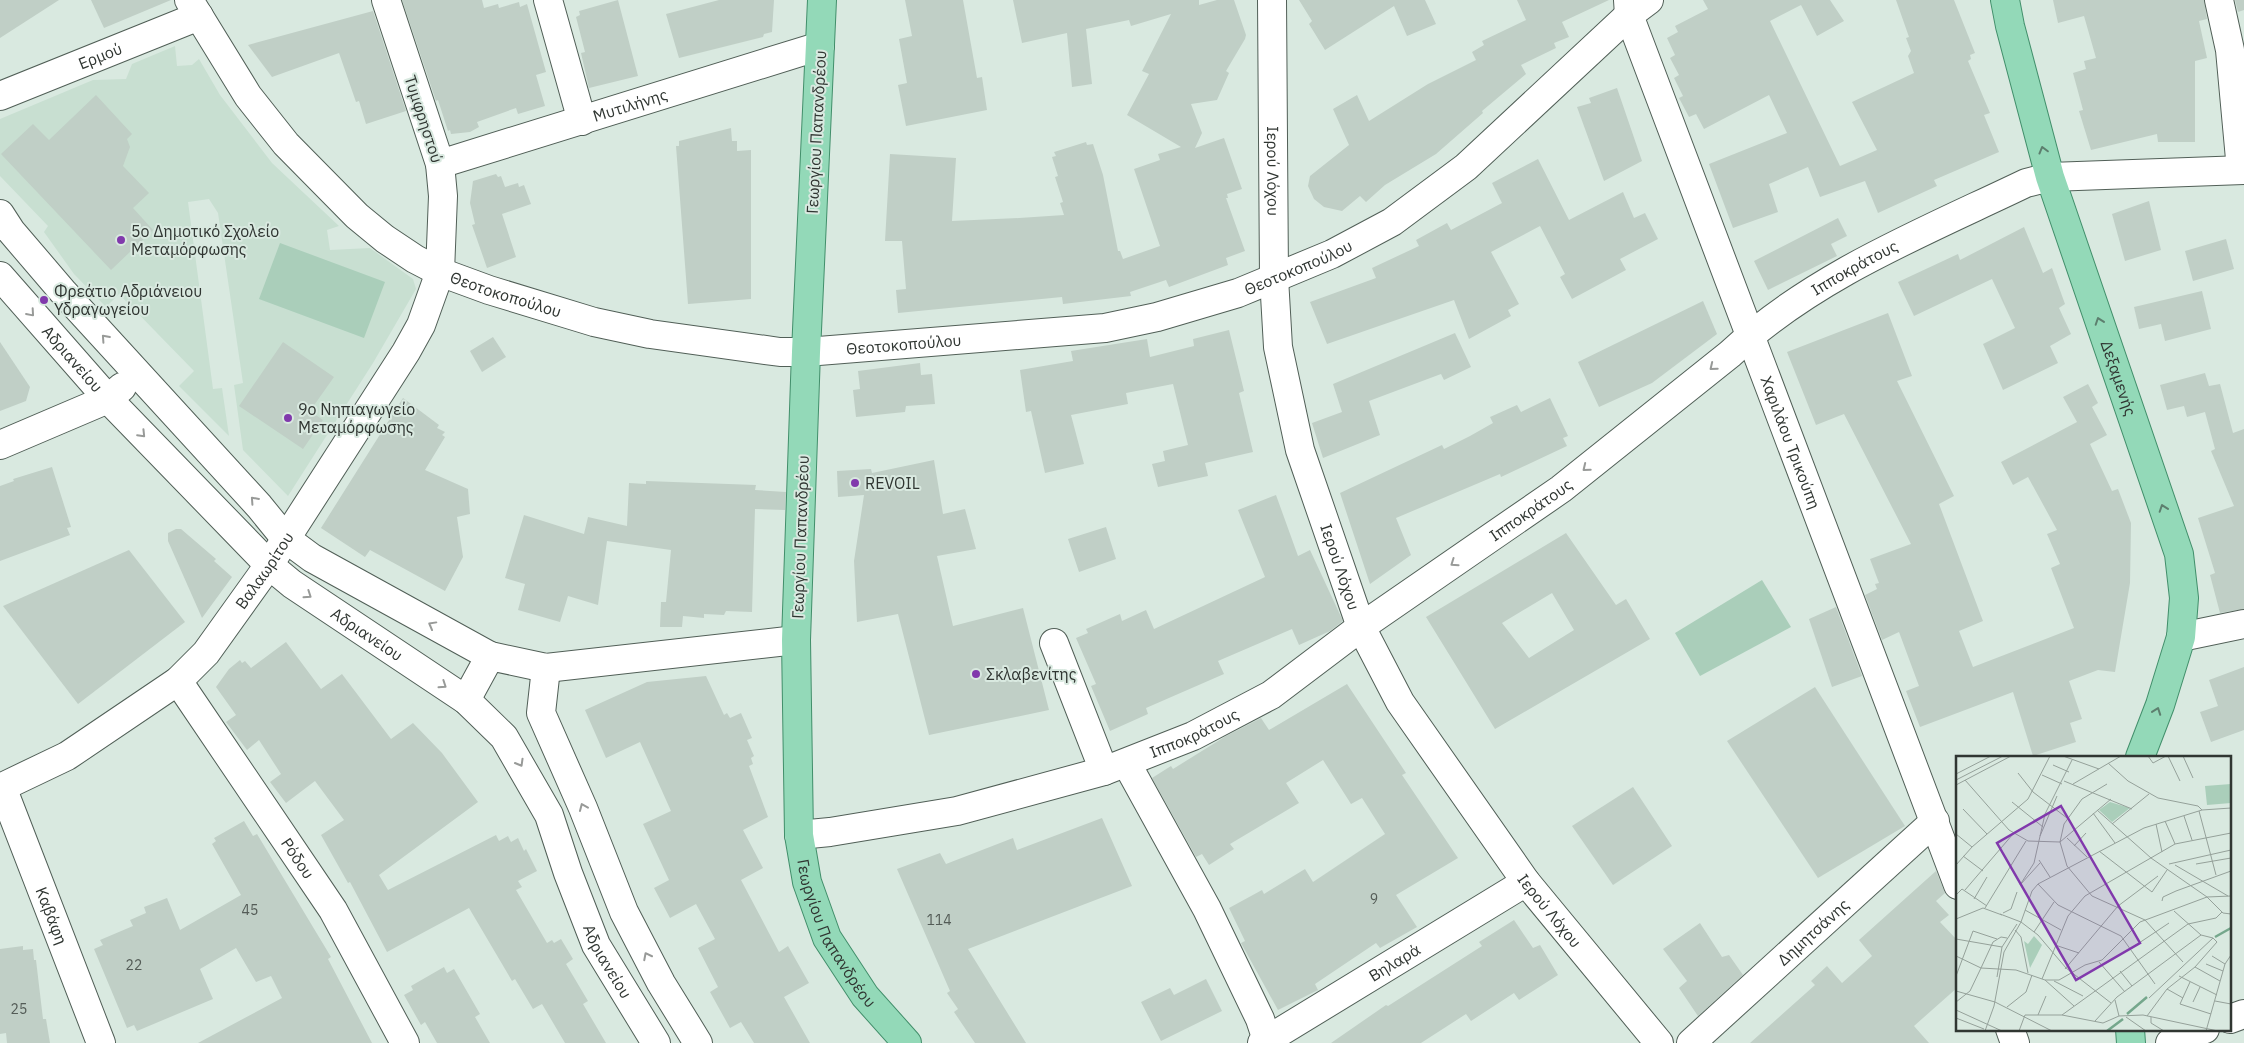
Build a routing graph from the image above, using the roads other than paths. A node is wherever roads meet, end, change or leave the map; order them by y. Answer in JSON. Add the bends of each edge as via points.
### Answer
{"nodes":[{"id":1,"x":386,"y":0,"type":"edge"},
{"id":2,"x":548,"y":0,"type":"edge"},
{"id":3,"x":822,"y":0,"type":"edge"},
{"id":4,"x":1272,"y":0,"type":"edge"},
{"id":5,"x":2005,"y":0,"type":"edge"},
{"id":6,"x":2219,"y":0,"type":"edge"},
{"id":7,"x":1635,"y":5,"type":"edge"},
{"id":8,"x":194,"y":8,"type":"edge"},
{"id":9,"x":820,"y":46,"type":"junction"},
{"id":10,"x":0,"y":96,"type":"edge"},
{"id":11,"x":582,"y":121,"type":"junction"},
{"id":12,"x":440,"y":164,"type":"junction"},
{"id":13,"x":2243,"y":170,"type":"edge"},
{"id":14,"x":2050,"y":177,"type":"junction"},
{"id":15,"x":0,"y":214,"type":"edge"},
{"id":16,"x":440,"y":272,"type":"junction"},
{"id":17,"x":0,"y":276,"type":"edge"},
{"id":18,"x":1274,"y":278,"type":"junction"},
{"id":19,"x":1750,"y":335,"type":"junction"},
{"id":20,"x":806,"y":352,"type":"junction"},
{"id":21,"x":138,"y":374,"type":"junction"},
{"id":22,"x":108,"y":399,"type":"junction"},
{"id":23,"x":0,"y":445,"type":"edge"},
{"id":24,"x":286,"y":538,"type":"junction"},
{"id":25,"x":269,"y":565,"type":"junction"},
{"id":26,"x":2244,"y":624,"type":"edge"},
{"id":27,"x":1361,"y":627,"type":"junction"},
{"id":28,"x":2181,"y":637,"type":"junction"},
{"id":29,"x":796,"y":640,"type":"junction"},
{"id":30,"x":1054,"y":643,"type":"dead end"},
{"id":31,"x":490,"y":656,"type":"junction"},
{"id":32,"x":546,"y":668,"type":"junction"},
{"id":33,"x":178,"y":681,"type":"junction"},
{"id":34,"x":466,"y":700,"type":"junction"},
{"id":35,"x":541,"y":713,"type":"junction"},
{"id":36,"x":504,"y":737,"type":"junction"},
{"id":37,"x":2140,"y":756,"type":"edge"},
{"id":38,"x":1115,"y":768,"type":"junction"},
{"id":39,"x":1,"y":787,"type":"edge"},
{"id":40,"x":1935,"y":821,"type":"junction"},
{"id":41,"x":799,"y":835,"type":"junction"},
{"id":42,"x":1956,"y":879,"type":"edge"},
{"id":43,"x":1526,"y":882,"type":"junction"},
{"id":44,"x":661,"y":983,"type":"junction"},
{"id":45,"x":629,"y":1002,"type":"junction"},
{"id":46,"x":2244,"y":1014,"type":"edge"},
{"id":47,"x":2232,"y":1018,"type":"edge"},
{"id":48,"x":2010,"y":1030,"type":"edge"},
{"id":49,"x":2130,"y":1030,"type":"edge"},
{"id":50,"x":2202,"y":1030,"type":"edge"},
{"id":51,"x":1265,"y":1042,"type":"edge"},
{"id":52,"x":101,"y":1043,"type":"edge"},
{"id":53,"x":405,"y":1043,"type":"edge"},
{"id":54,"x":656,"y":1043,"type":"edge"},
{"id":55,"x":698,"y":1043,"type":"edge"},
{"id":56,"x":907,"y":1043,"type":"edge"},
{"id":57,"x":1659,"y":1043,"type":"edge"},
{"id":58,"x":1691,"y":1043,"type":"edge"},
{"id":59,"x":2015,"y":1043,"type":"edge"},
{"id":60,"x":2131,"y":1043,"type":"edge"},
{"id":61,"x":2170,"y":1043,"type":"edge"}],
"edges":[{"from":1,"to":12,"type":"street","name":"Τυμφρηστού"},
{"from":2,"to":11,"type":"street"},
{"from":3,"to":9,"type":"main road","name":"Γεωργίου Παπανδρέου"},
{"from":4,"to":18,"type":"street","name":"Ιερού Λόχου"},
{"from":14,"to":5,"type":"main road","name":"Δεξαμενής","one_way":true},
{"from":6,"to":13,"type":"street","via":[[2230,50]]},
{"from":7,"to":18,"type":"street","name":"Θεοτοκοπούλου","via":[[1466,167],[1392,222],[1332,254]]},
{"from":7,"to":19,"type":"street","name":"Χαριλάου Τρικούπη"},
{"from":8,"to":10,"type":"street","name":"Ερμού"},
{"from":8,"to":16,"type":"street","name":"Θεοτοκοπούλου","via":[[248,96],[286,144],[364,222],[414,259]]},
{"from":9,"to":11,"type":"street","name":"Μυτιλήνης"},
{"from":9,"to":20,"type":"main road","name":"Γεωργίου Παπανδρέου"},
{"from":11,"to":12,"type":"street","name":"Μυτιλήνης"},
{"from":12,"to":16,"type":"street","name":"Τυμφρηστού","via":[[443,196]]},
{"from":13,"to":14,"type":"street","name":"Ιπποκράτους"},
{"from":14,"to":19,"type":"street","name":"Ιπποκράτους","via":[[2026,183],[1880,253],[1808,294]]},
{"from":28,"to":14,"type":"main road","name":"Δεξαμενής","one_way":true,"via":[[2184,598],[2179,554]]},
{"from":21,"to":15,"type":"street","one_way":true,"via":[[64,293]]},
{"from":16,"to":20,"type":"street","name":"Θεοτοκοπούλου","via":[[594,322],[650,334],[780,352]]},
{"from":16,"to":24,"type":"street","name":"Βαλαωρίτου","via":[[421,325],[406,352]]},
{"from":17,"to":22,"type":"street","name":"Αδριανείου","one_way":true},
{"from":18,"to":20,"type":"street","name":"Θεοτοκοπούλου","via":[[1229,296],[1105,328]]},
{"from":18,"to":27,"type":"street","name":"Ιερού Λόχου","via":[[1278,347],[1300,450]]},
{"from":19,"to":27,"type":"street","name":"Ιπποκράτους","one_way":true,"via":[[1561,489]]},
{"from":19,"to":40,"type":"street","name":"Χαριλάου Τρικούπη"},
{"from":20,"to":29,"type":"main road","name":"Γεωργίου Παπανδρέου"},
{"from":21,"to":22,"type":"street"},
{"from":24,"to":21,"type":"street","one_way":true},
{"from":22,"to":23,"type":"street"},
{"from":22,"to":25,"type":"street","name":"Αδριανείου","one_way":true},
{"from":24,"to":25,"type":"street","name":"Βαλαωρίτου"},
{"from":31,"to":24,"type":"street","one_way":true,"via":[[312,558]]},
{"from":25,"to":33,"type":"street","name":"Βαλαωρίτου","via":[[206,653]]},
{"from":25,"to":34,"type":"street","name":"Αδριανείου","one_way":true,"via":[[292,584]]},
{"from":26,"to":28,"type":"street"},
{"from":27,"to":38,"type":"street","name":"Ιπποκράτους","via":[[1270,695],[1193,736]]},
{"from":27,"to":43,"type":"street","name":"Ιερού Λόχου","via":[[1400,702]]},
{"from":37,"to":28,"type":"main road","name":"Δεξαμενής","one_way":true},
{"from":29,"to":32,"type":"street"},
{"from":29,"to":41,"type":"main road","name":"Γεωργίου Παπανδρέου"},
{"from":30,"to":38,"type":"street"},
{"from":31,"to":32,"type":"street"},
{"from":31,"to":34,"type":"street"},
{"from":32,"to":35,"type":"street"},
{"from":33,"to":39,"type":"street","name":"Βαλαωρίτου","via":[[67,756]]},
{"from":33,"to":53,"type":"street","name":"Ρόδου","via":[[333,910]]},
{"from":34,"to":36,"type":"street","name":"Αδριανείου"},
{"from":35,"to":36,"type":"street"},
{"from":44,"to":35,"type":"street","one_way":true,"via":[[624,912]]},
{"from":36,"to":45,"type":"street","name":"Αδριανείου","one_way":true,"via":[[549,815],[596,945]]},
{"from":38,"to":41,"type":"street","name":"Ιπποκράτους","via":[[957,811]]},
{"from":38,"to":51,"type":"street","via":[[1207,909],[1260,1020]]},
{"from":39,"to":52,"type":"street","name":"Καβάφη"},
{"from":40,"to":42,"type":"street","name":"Χαριλάου Τρικούπη"},
{"from":40,"to":58,"type":"street","name":"Δημητσάνης"},
{"from":41,"to":56,"type":"main road","name":"Γεωργίου Παπανδρέου","via":[[807,882],[827,938],[865,996]]},
{"from":43,"to":51,"type":"street","name":"Βηλαρά"},
{"from":43,"to":57,"type":"street","name":"Ιερού Λόχου"},
{"from":44,"to":45,"type":"street"},
{"from":44,"to":55,"type":"street"},
{"from":45,"to":54,"type":"street","name":"Αδριανείου"},
{"from":46,"to":47,"type":"street"},
{"from":48,"to":59,"type":"street"},
{"from":49,"to":60,"type":"main road"},
{"from":50,"to":61,"type":"street"}]}
